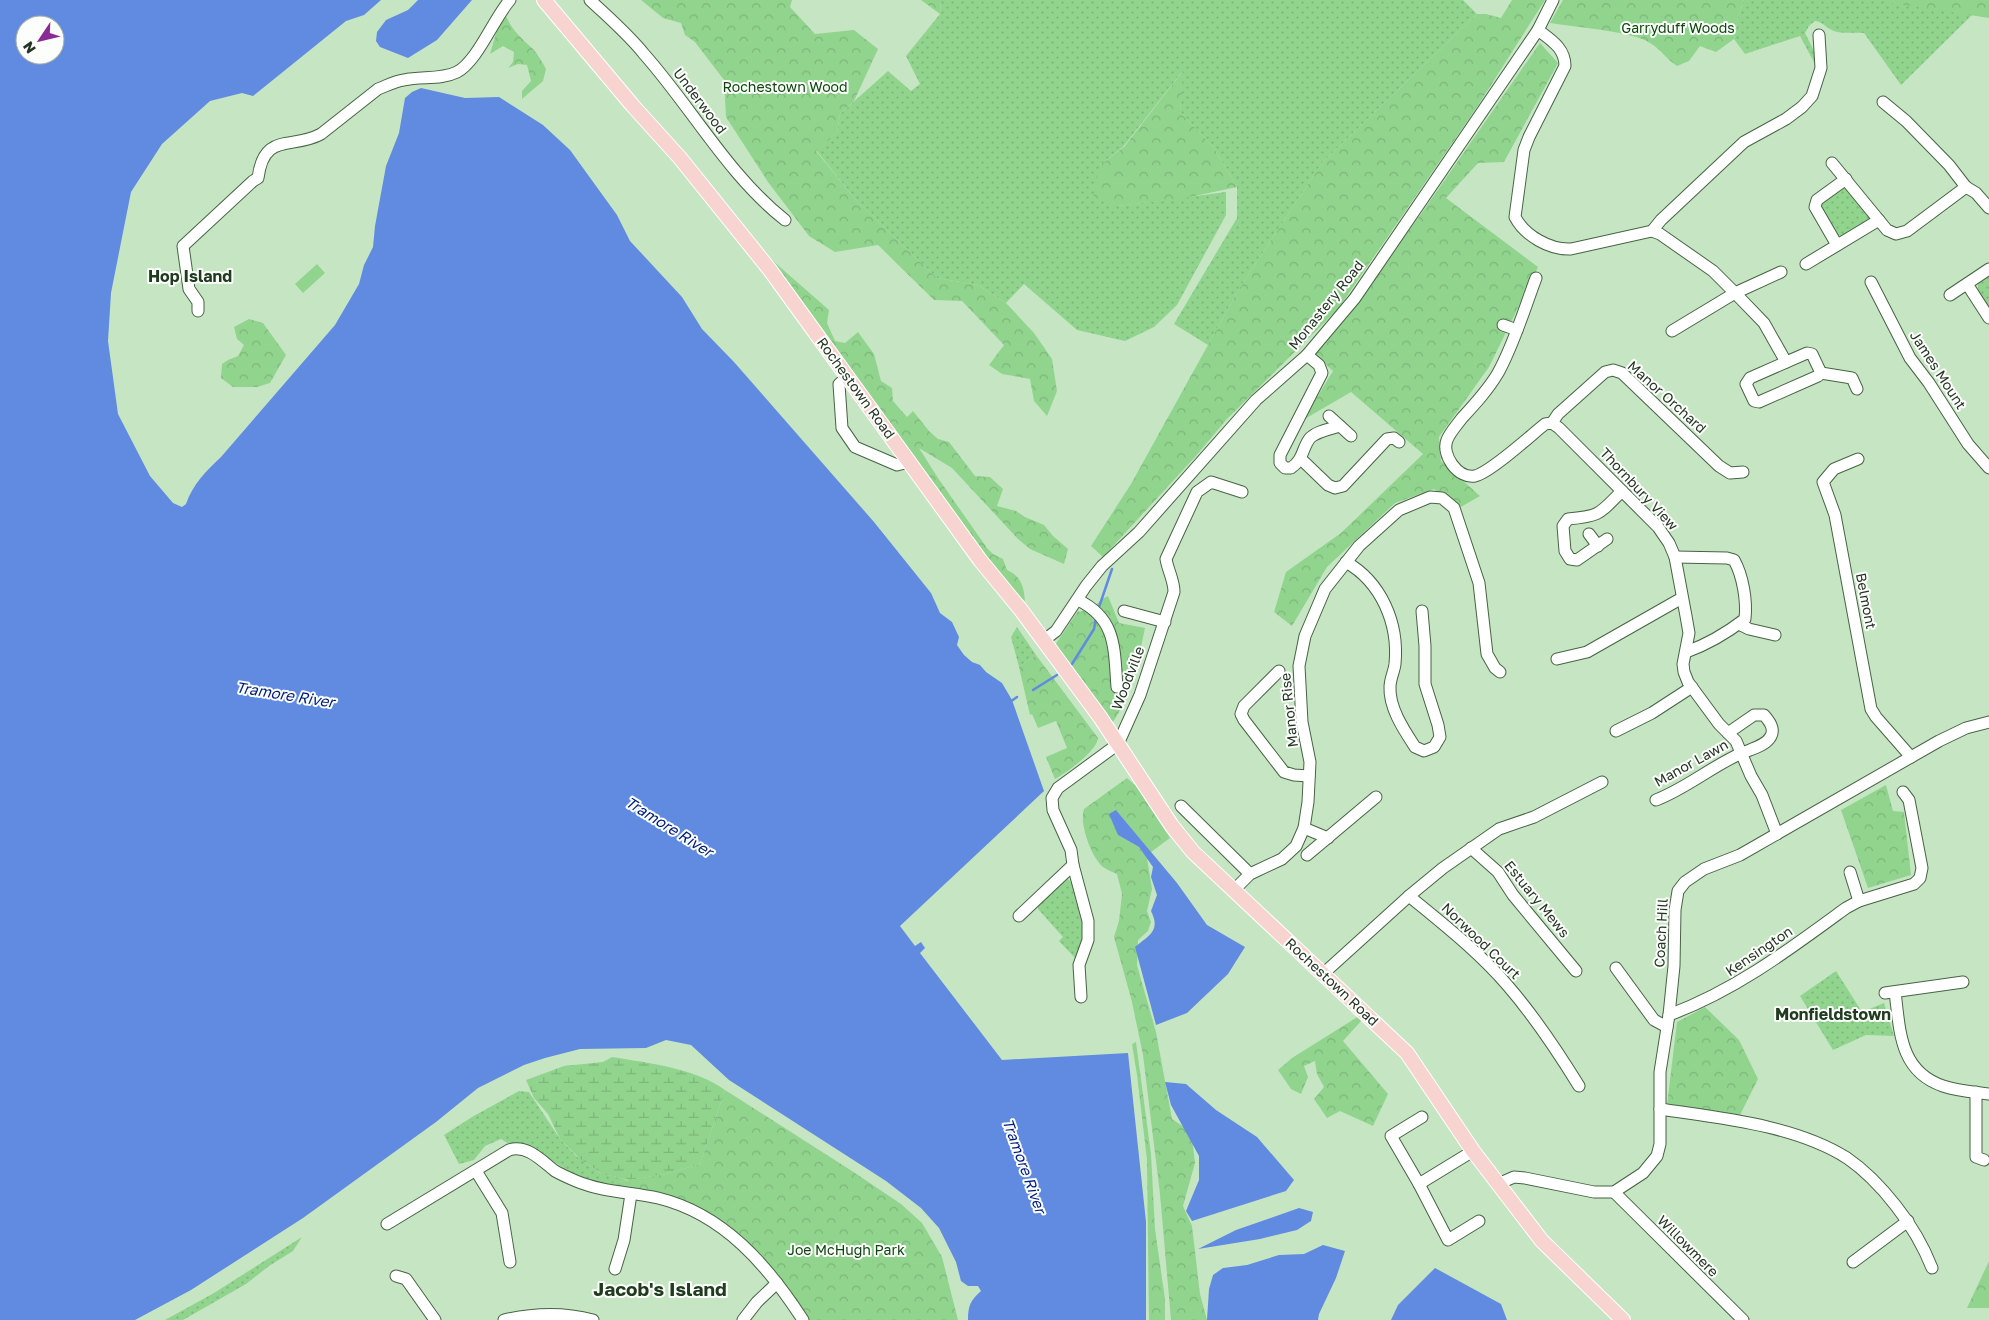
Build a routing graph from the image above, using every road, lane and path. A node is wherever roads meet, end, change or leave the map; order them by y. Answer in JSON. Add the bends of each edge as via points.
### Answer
{"nodes":[{"id":1,"x":510,"y":0,"type":"edge"},
{"id":2,"x":544,"y":0,"type":"edge"},
{"id":3,"x":590,"y":0,"type":"edge"},
{"id":4,"x":1553,"y":0,"type":"edge"},
{"id":5,"x":1538,"y":30,"type":"junction"},
{"id":6,"x":1818,"y":35,"type":"dead end"},
{"id":7,"x":1883,"y":102,"type":"dead end"},
{"id":8,"x":1832,"y":163,"type":"dead end"},
{"id":9,"x":1846,"y":179,"type":"junction"},
{"id":10,"x":1966,"y":187,"type":"junction"},
{"id":11,"x":1989,"y":208,"type":"edge"},
{"id":12,"x":785,"y":220,"type":"dead end"},
{"id":13,"x":1879,"y":220,"type":"junction"},
{"id":14,"x":1652,"y":232,"type":"junction"},
{"id":15,"x":1837,"y":245,"type":"junction"},
{"id":16,"x":1806,"y":264,"type":"dead end"},
{"id":17,"x":1989,"y":269,"type":"edge"},
{"id":18,"x":1781,"y":272,"type":"dead end"},
{"id":19,"x":1536,"y":278,"type":"dead end"},
{"id":20,"x":1871,"y":282,"type":"dead end"},
{"id":21,"x":1967,"y":284,"type":"junction"},
{"id":22,"x":1734,"y":293,"type":"junction"},
{"id":23,"x":1950,"y":295,"type":"dead end"},
{"id":24,"x":198,"y":311,"type":"dead end"},
{"id":25,"x":1989,"y":318,"type":"edge"},
{"id":26,"x":1503,"y":325,"type":"dead end"},
{"id":27,"x":1517,"y":330,"type":"junction"},
{"id":28,"x":1672,"y":331,"type":"dead end"},
{"id":29,"x":1307,"y":355,"type":"junction"},
{"id":30,"x":1786,"y":362,"type":"junction"},
{"id":31,"x":1821,"y":373,"type":"junction"},
{"id":32,"x":848,"y":376,"type":"junction"},
{"id":33,"x":1857,"y":389,"type":"dead end"},
{"id":34,"x":1329,"y":416,"type":"dead end"},
{"id":35,"x":1552,"y":423,"type":"junction"},
{"id":36,"x":1340,"y":426,"type":"junction"},
{"id":37,"x":1351,"y":436,"type":"dead end"},
{"id":38,"x":1399,"y":442,"type":"dead end"},
{"id":39,"x":1301,"y":459,"type":"junction"},
{"id":40,"x":1858,"y":459,"type":"dead end"},
{"id":41,"x":909,"y":462,"type":"junction"},
{"id":42,"x":1989,"y":468,"type":"edge"},
{"id":43,"x":1742,"y":472,"type":"dead end"},
{"id":44,"x":1622,"y":490,"type":"junction"},
{"id":45,"x":1242,"y":492,"type":"dead end"},
{"id":46,"x":1589,"y":534,"type":"dead end"},
{"id":47,"x":1675,"y":557,"type":"junction"},
{"id":48,"x":1346,"y":562,"type":"junction"},
{"id":49,"x":1682,"y":598,"type":"junction"},
{"id":50,"x":1078,"y":600,"type":"junction"},
{"id":51,"x":1124,"y":611,"type":"dead end"},
{"id":52,"x":1422,"y":611,"type":"dead end"},
{"id":53,"x":1165,"y":622,"type":"junction"},
{"id":54,"x":1739,"y":624,"type":"junction"},
{"id":55,"x":1775,"y":635,"type":"dead end"},
{"id":56,"x":1043,"y":641,"type":"junction"},
{"id":57,"x":1686,"y":652,"type":"junction"},
{"id":58,"x":1556,"y":658,"type":"dead end"},
{"id":59,"x":1280,"y":671,"type":"dead end"},
{"id":60,"x":1500,"y":672,"type":"dead end"},
{"id":61,"x":1117,"y":687,"type":"dead end"},
{"id":62,"x":1692,"y":687,"type":"junction"},
{"id":63,"x":1989,"y":722,"type":"edge"},
{"id":64,"x":1616,"y":731,"type":"dead end"},
{"id":65,"x":1728,"y":733,"type":"junction"},
{"id":66,"x":1118,"y":744,"type":"junction"},
{"id":67,"x":1741,"y":753,"type":"junction"},
{"id":68,"x":1911,"y":757,"type":"junction"},
{"id":69,"x":1309,"y":776,"type":"junction"},
{"id":70,"x":1602,"y":782,"type":"dead end"},
{"id":71,"x":1903,"y":792,"type":"dead end"},
{"id":72,"x":1376,"y":797,"type":"dead end"},
{"id":73,"x":1656,"y":800,"type":"dead end"},
{"id":74,"x":1181,"y":806,"type":"dead end"},
{"id":75,"x":1304,"y":828,"type":"junction"},
{"id":76,"x":1777,"y":834,"type":"junction"},
{"id":77,"x":1328,"y":838,"type":"junction"},
{"id":78,"x":1471,"y":848,"type":"junction"},
{"id":79,"x":1307,"y":855,"type":"dead end"},
{"id":80,"x":1073,"y":865,"type":"junction"},
{"id":81,"x":1850,"y":872,"type":"dead end"},
{"id":82,"x":1250,"y":874,"type":"junction"},
{"id":83,"x":1233,"y":890,"type":"junction"},
{"id":84,"x":1409,"y":896,"type":"junction"},
{"id":85,"x":1859,"y":901,"type":"junction"},
{"id":86,"x":1019,"y":916,"type":"dead end"},
{"id":87,"x":1616,"y":968,"type":"dead end"},
{"id":88,"x":1576,"y":971,"type":"dead end"},
{"id":89,"x":1324,"y":973,"type":"junction"},
{"id":90,"x":1963,"y":982,"type":"dead end"},
{"id":91,"x":1081,"y":997,"type":"dead end"},
{"id":92,"x":1668,"y":1021,"type":"junction"},
{"id":93,"x":1579,"y":1086,"type":"dead end"},
{"id":94,"x":1976,"y":1092,"type":"junction"},
{"id":95,"x":1989,"y":1094,"type":"edge"},
{"id":96,"x":1660,"y":1109,"type":"junction"},
{"id":97,"x":1422,"y":1117,"type":"dead end"},
{"id":98,"x":1472,"y":1151,"type":"junction"},
{"id":99,"x":1984,"y":1160,"type":"dead end"},
{"id":100,"x":476,"y":1171,"type":"junction"},
{"id":101,"x":1419,"y":1184,"type":"junction"},
{"id":102,"x":1498,"y":1184,"type":"junction"},
{"id":103,"x":1614,"y":1192,"type":"junction"},
{"id":104,"x":631,"y":1194,"type":"junction"},
{"id":105,"x":1478,"y":1221,"type":"dead end"},
{"id":106,"x":1908,"y":1221,"type":"junction"},
{"id":107,"x":387,"y":1224,"type":"dead end"},
{"id":108,"x":510,"y":1262,"type":"dead end"},
{"id":109,"x":1853,"y":1262,"type":"dead end"},
{"id":110,"x":1932,"y":1268,"type":"dead end"},
{"id":111,"x":615,"y":1270,"type":"dead end"},
{"id":112,"x":396,"y":1276,"type":"dead end"},
{"id":113,"x":777,"y":1283,"type":"junction"},
{"id":114,"x":435,"y":1320,"type":"edge"},
{"id":115,"x":504,"y":1320,"type":"edge"},
{"id":116,"x":593,"y":1320,"type":"edge"},
{"id":117,"x":743,"y":1320,"type":"edge"},
{"id":118,"x":803,"y":1320,"type":"edge"},
{"id":119,"x":1624,"y":1320,"type":"edge"},
{"id":120,"x":1743,"y":1320,"type":"edge"}],
"edges":[{"from":1,"to":24,"type":"street","via":[[469,61],[457,72],[403,80],[378,89],[321,134],[312,139],[280,143],[268,151],[260,165],[258,178],[183,246],[189,289],[198,302]]},
{"from":2,"to":32,"type":"main road","name":"Rochestown Road","via":[[680,158],[770,270]]},
{"from":3,"to":12,"type":"street","name":"Underwood","via":[[644,54],[714,146],[770,208]]},
{"from":4,"to":5,"type":"street","name":"Monastery Road"},
{"from":5,"to":14,"type":"street","via":[[1558,46],[1565,56],[1566,66],[1524,150],[1524,167],[1515,208],[1519,225],[1525,232],[1562,249]]},
{"from":5,"to":29,"type":"street","name":"Monastery Road","via":[[1355,298]]},
{"from":6,"to":14,"type":"street","via":[[1821,68],[1814,94],[1786,119],[1744,142]]},
{"from":7,"to":10,"type":"street","via":[[1906,120]]},
{"from":8,"to":9,"type":"street"},
{"from":9,"to":13,"type":"street"},
{"from":9,"to":15,"type":"street","via":[[1817,200],[1815,207]]},
{"from":10,"to":11,"type":"street"},
{"from":10,"to":13,"type":"street","via":[[1907,231],[1896,234],[1887,230]]},
{"from":13,"to":15,"type":"street"},
{"from":14,"to":22,"type":"street","via":[[1660,234],[1713,271]]},
{"from":15,"to":16,"type":"street"},
{"from":17,"to":21,"type":"street"},
{"from":18,"to":22,"type":"street"},
{"from":19,"to":27,"type":"street"},
{"from":20,"to":42,"type":"street","name":"James Mount","via":[[1910,358],[1968,444]]},
{"from":21,"to":23,"type":"street"},
{"from":21,"to":25,"type":"street"},
{"from":22,"to":28,"type":"street"},
{"from":22,"to":30,"type":"street","via":[[1764,323]]},
{"from":26,"to":27,"type":"street"},
{"from":27,"to":35,"type":"street","via":[[1498,373],[1447,440],[1447,456],[1462,474],[1475,476],[1546,424]]},
{"from":29,"to":39,"type":"street","via":[[1322,372],[1280,455],[1280,463],[1291,468]]},
{"from":29,"to":50,"type":"street","name":"Monastery Road","via":[[1256,400],[1139,532],[1102,566]]},
{"from":30,"to":31,"type":"street","via":[[1806,353],[1812,354]]},
{"from":30,"to":31,"type":"street","via":[[1750,378],[1746,384],[1754,401],[1759,402]]},
{"from":31,"to":33,"type":"street","via":[[1852,378]]},
{"from":32,"to":41,"type":"main road","name":"Rochestown Road"},
{"from":32,"to":41,"type":"street","via":[[839,384],[842,428],[855,447],[897,465]]},
{"from":34,"to":36,"type":"street"},
{"from":35,"to":43,"type":"street","name":"Manor Orchard","via":[[1604,372],[1613,370],[1622,373],[1719,466],[1730,473]]},
{"from":35,"to":44,"type":"street","name":"Thornbury View"},
{"from":36,"to":37,"type":"street"},
{"from":36,"to":39,"type":"street","via":[[1309,439]]},
{"from":38,"to":39,"type":"street","via":[[1394,438],[1387,440],[1343,486],[1335,488]]},
{"from":40,"to":68,"type":"street","name":"Belmont","via":[[1834,469],[1823,482],[1834,515],[1871,709]]},
{"from":41,"to":56,"type":"main road","name":"Rochestown Road"},
{"from":44,"to":46,"type":"street","via":[[1601,512],[1592,517],[1568,520],[1563,526],[1565,551],[1570,559],[1577,560],[1603,543]]},
{"from":44,"to":47,"type":"street","name":"Thornbury View","via":[[1658,527]]},
{"from":45,"to":53,"type":"street","name":"Woodville","via":[[1211,482],[1197,492],[1166,559],[1174,592]]},
{"from":47,"to":49,"type":"street","name":"Thornbury View"},
{"from":47,"to":54,"type":"street","via":[[1734,560],[1746,608],[1745,619]]},
{"from":48,"to":52,"type":"street","via":[[1375,586],[1384,602],[1395,644],[1390,687],[1395,710],[1415,747],[1424,750],[1434,746],[1440,737],[1425,684]]},
{"from":48,"to":60,"type":"street","name":"Manor Rise","via":[[1399,510],[1430,497],[1442,498],[1454,508],[1479,583],[1487,654]]},
{"from":48,"to":69,"type":"street","name":"Manor Rise","via":[[1325,589],[1305,636],[1299,666]]},
{"from":49,"to":57,"type":"street","name":"Thornbury View","via":[[1689,633]]},
{"from":49,"to":58,"type":"street","via":[[1586,652]]},
{"from":50,"to":56,"type":"street","name":"Monastery Road","via":[[1056,630]]},
{"from":50,"to":61,"type":"street","via":[[1093,608],[1113,640]]},
{"from":51,"to":53,"type":"street"},
{"from":53,"to":66,"type":"street","name":"Woodville","via":[[1140,695]]},
{"from":54,"to":55,"type":"street","via":[[1749,630]]},
{"from":54,"to":57,"type":"street"},
{"from":56,"to":66,"type":"main road","name":"Rochestown Road"},
{"from":57,"to":62,"type":"street","name":"Thornbury View","via":[[1684,672]]},
{"from":59,"to":69,"type":"street","via":[[1244,706],[1241,714],[1284,772]]},
{"from":62,"to":64,"type":"street"},
{"from":62,"to":65,"type":"street","name":"Thornbury View"},
{"from":63,"to":68,"type":"street","name":"Coach Hill","via":[[1965,728]]},
{"from":65,"to":67,"type":"street","name":"Thornbury View"},
{"from":65,"to":67,"type":"street","name":"Manor Lawn","via":[[1754,715],[1764,715],[1772,725],[1772,734],[1766,742]]},
{"from":66,"to":80,"type":"street","via":[[1052,795],[1051,804],[1068,842]]},
{"from":66,"to":83,"type":"main road","name":"Rochestown Road","via":[[1172,826],[1193,852]]},
{"from":67,"to":73,"type":"street","name":"Manor Lawn"},
{"from":67,"to":76,"type":"street","name":"Thornbury View"},
{"from":68,"to":76,"type":"street","name":"Coach Hill"},
{"from":69,"to":75,"type":"street","name":"Manor Rise"},
{"from":70,"to":78,"type":"street","via":[[1534,817],[1499,829]]},
{"from":71,"to":85,"type":"street","name":"Kensington","via":[[1909,800],[1922,868],[1920,878],[1914,884]]},
{"from":72,"to":77,"type":"street"},
{"from":74,"to":82,"type":"street"},
{"from":75,"to":77,"type":"street"},
{"from":75,"to":82,"type":"street","via":[[1296,846],[1282,859]]},
{"from":76,"to":92,"type":"street","name":"Coach Hill","via":[[1692,876],[1678,891]]},
{"from":77,"to":79,"type":"street"},
{"from":78,"to":84,"type":"street"},
{"from":78,"to":88,"type":"street","name":"Estuary Mews","via":[[1498,872]]},
{"from":80,"to":86,"type":"street"},
{"from":80,"to":91,"type":"street","via":[[1089,930],[1079,965]]},
{"from":81,"to":85,"type":"street"},
{"from":82,"to":83,"type":"street"},
{"from":83,"to":89,"type":"main road","name":"Rochestown Road"},
{"from":84,"to":89,"type":"street"},
{"from":84,"to":93,"type":"street","name":"Norwood Court","via":[[1484,960],[1508,986]]},
{"from":85,"to":92,"type":"street","name":"Kensington","via":[[1770,963]]},
{"from":87,"to":92,"type":"street","via":[[1654,1020]]},
{"from":89,"to":98,"type":"main road","name":"Rochestown Road","via":[[1407,1053]]},
{"from":90,"to":94,"type":"street","via":[[1890,993],[1903,1048],[1912,1064],[1926,1078],[1943,1086]]},
{"from":92,"to":96,"type":"street","name":"Coach Hill","via":[[1660,1072]]},
{"from":94,"to":95,"type":"street"},
{"from":94,"to":99,"type":"street","via":[[1976,1157]]},
{"from":96,"to":103,"type":"street","name":"Coach Hill","via":[[1660,1144],[1656,1156],[1643,1173]]},
{"from":96,"to":106,"type":"street","via":[[1751,1124],[1811,1141],[1846,1158],[1870,1176]]},
{"from":97,"to":101,"type":"street","via":[[1391,1136]]},
{"from":98,"to":101,"type":"street"},
{"from":98,"to":102,"type":"main road","name":"Rochestown Road"},
{"from":100,"to":104,"type":"street","via":[[509,1150],[522,1148],[557,1172],[579,1182]]},
{"from":100,"to":107,"type":"street"},
{"from":100,"to":108,"type":"street","via":[[502,1213]]},
{"from":101,"to":105,"type":"street","via":[[1448,1240]]},
{"from":102,"to":103,"type":"street","via":[[1514,1177],[1594,1192]]},
{"from":102,"to":119,"type":"main road","name":"Rochestown Road","via":[[1542,1241]]},
{"from":103,"to":120,"type":"street","name":"Willowmere"},
{"from":104,"to":111,"type":"street","via":[[624,1240]]},
{"from":104,"to":113,"type":"street","via":[[659,1198],[706,1218],[740,1242]]},
{"from":106,"to":109,"type":"street"},
{"from":106,"to":110,"type":"street"},
{"from":112,"to":114,"type":"street","via":[[406,1278]]},
{"from":113,"to":117,"type":"street"},
{"from":113,"to":118,"type":"street"},
{"from":115,"to":116,"type":"street","via":[[543,1314]]}]}
